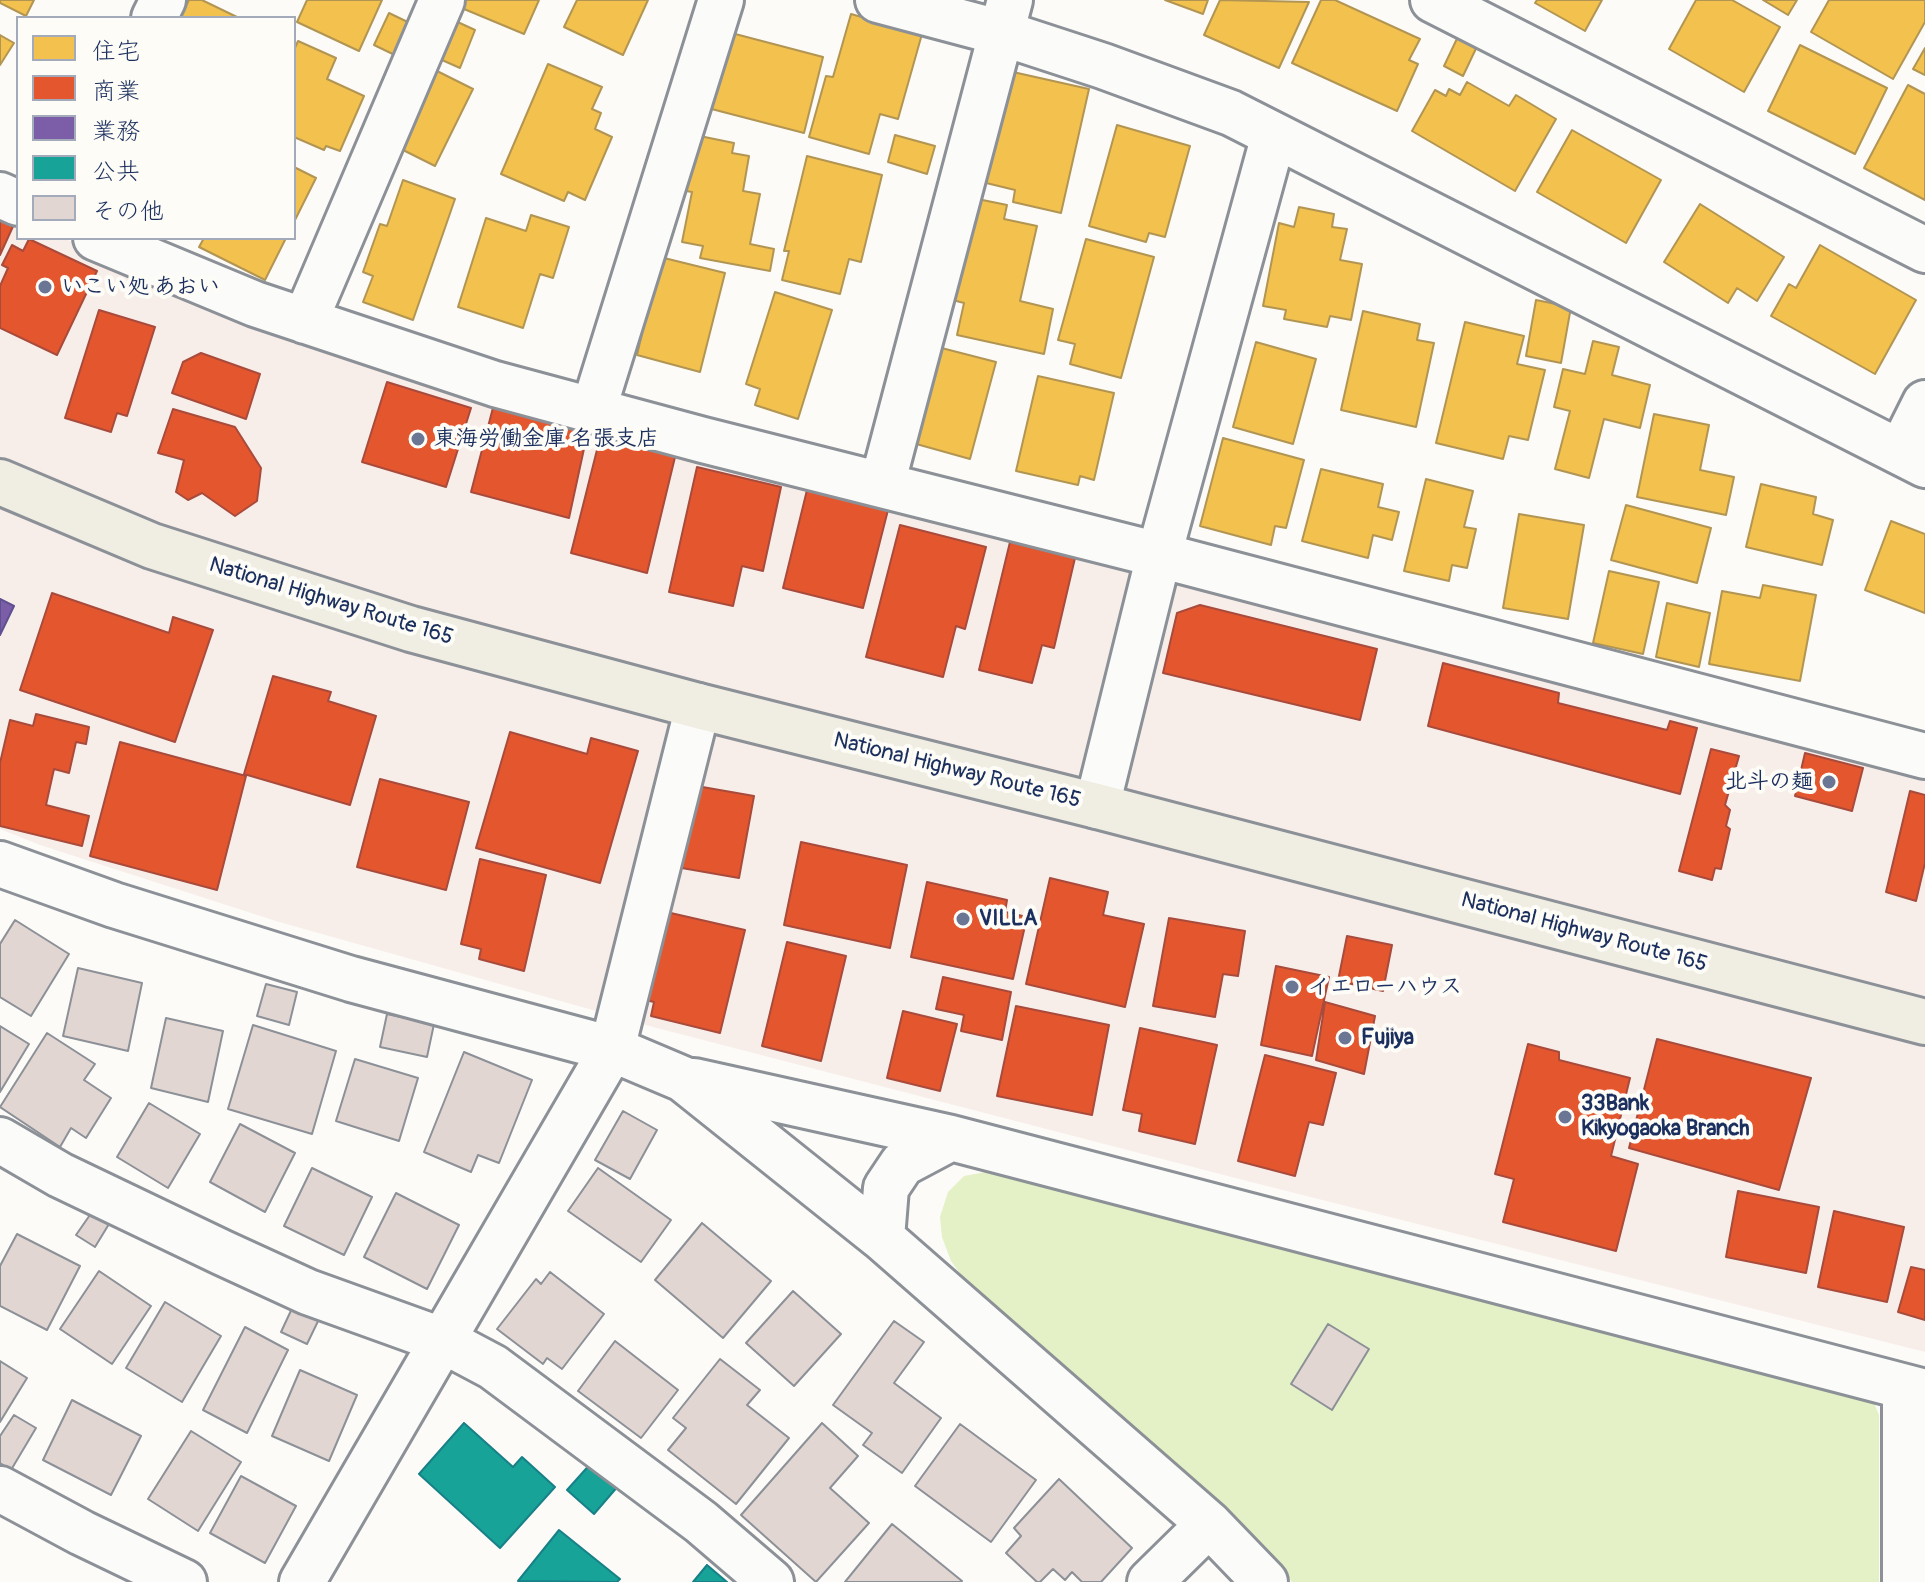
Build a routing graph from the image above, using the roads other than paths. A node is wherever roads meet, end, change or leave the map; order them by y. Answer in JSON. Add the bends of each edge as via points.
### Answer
{"nodes":[{"id":1,"x":442,"y":0,"type":"edge"},
{"id":2,"x":721,"y":0,"type":"edge"},
{"id":3,"x":878,"y":0,"type":"edge"},
{"id":4,"x":1433,"y":0,"type":"edge"},
{"id":5,"x":1006,"y":17,"type":"edge"},
{"id":6,"x":1274,"y":135,"type":"junction"},
{"id":7,"x":101,"y":240,"type":"edge"},
{"id":8,"x":1925,"y":250,"type":"edge"},
{"id":9,"x":305,"y":321,"type":"junction"},
{"id":10,"x":1925,"y":403,"type":"edge"},
{"id":11,"x":593,"y":411,"type":"junction"},
{"id":12,"x":1913,"y":458,"type":"edge"},
{"id":13,"x":0,"y":482,"type":"edge"},
{"id":14,"x":882,"y":485,"type":"junction"},
{"id":15,"x":1159,"y":555,"type":"junction"},
{"id":16,"x":698,"y":706,"type":"junction"},
{"id":17,"x":1925,"y":756,"type":"edge"},
{"id":18,"x":1097,"y":806,"type":"junction"},
{"id":19,"x":0,"y":864,"type":"edge"},
{"id":20,"x":1925,"y":1022,"type":"edge"},
{"id":21,"x":612,"y":1049,"type":"junction"},
{"id":22,"x":683,"y":1079,"type":"junction"},
{"id":23,"x":951,"y":1138,"type":"junction"},
{"id":24,"x":0,"y":1140,"type":"edge"},
{"id":25,"x":882,"y":1238,"type":"junction"},
{"id":26,"x":444,"y":1341,"type":"junction"},
{"id":27,"x":1915,"y":1389,"type":"edge"},
{"id":28,"x":0,"y":1489,"type":"edge"},
{"id":29,"x":1209,"y":1524,"type":"junction"},
{"id":30,"x":184,"y":1582,"type":"edge"},
{"id":31,"x":302,"y":1582,"type":"edge"},
{"id":32,"x":771,"y":1582,"type":"edge"},
{"id":33,"x":1150,"y":1582,"type":"edge"},
{"id":34,"x":1265,"y":1582,"type":"edge"},
{"id":35,"x":1905,"y":1582,"type":"edge"}],
"edges":[{"from":1,"to":9,"type":"street"},
{"from":2,"to":11,"type":"street"},
{"from":3,"to":5,"type":"street"},
{"from":4,"to":8,"type":"street"},
{"from":5,"to":6,"type":"street","via":[[1103,66],[1231,113]]},
{"from":5,"to":14,"type":"street"},
{"from":6,"to":12,"type":"street"},
{"from":6,"to":15,"type":"street"},
{"from":7,"to":9,"type":"street"},
{"from":9,"to":11,"type":"street"},
{"from":10,"to":12,"type":"street"},
{"from":11,"to":14,"type":"street"},
{"from":13,"to":16,"type":"highway","name":"National Highway Route 165","via":[[152,546],[368,616]]},
{"from":14,"to":15,"type":"street"},
{"from":15,"to":17,"type":"street"},
{"from":15,"to":18,"type":"street"},
{"from":16,"to":18,"type":"highway","name":"National Highway Route 165"},
{"from":16,"to":21,"type":"street"},
{"from":18,"to":20,"type":"highway","name":"National Highway Route 165"},
{"from":19,"to":21,"type":"street","via":[[324,971]]},
{"from":21,"to":22,"type":"street"},
{"from":21,"to":26,"type":"street"},
{"from":22,"to":23,"type":"street"},
{"from":22,"to":25,"type":"street"},
{"from":23,"to":25,"type":"street","via":[[902,1164],[886,1188]]},
{"from":23,"to":27,"type":"street"},
{"from":24,"to":26,"type":"street","via":[[60,1175],[308,1292]]},
{"from":25,"to":29,"type":"street"},
{"from":26,"to":31,"type":"street"},
{"from":26,"to":32,"type":"street","via":[[493,1367],[701,1522]]},
{"from":27,"to":35,"type":"street"},
{"from":28,"to":30,"type":"street"},
{"from":29,"to":33,"type":"street"},
{"from":29,"to":34,"type":"street"}]}
